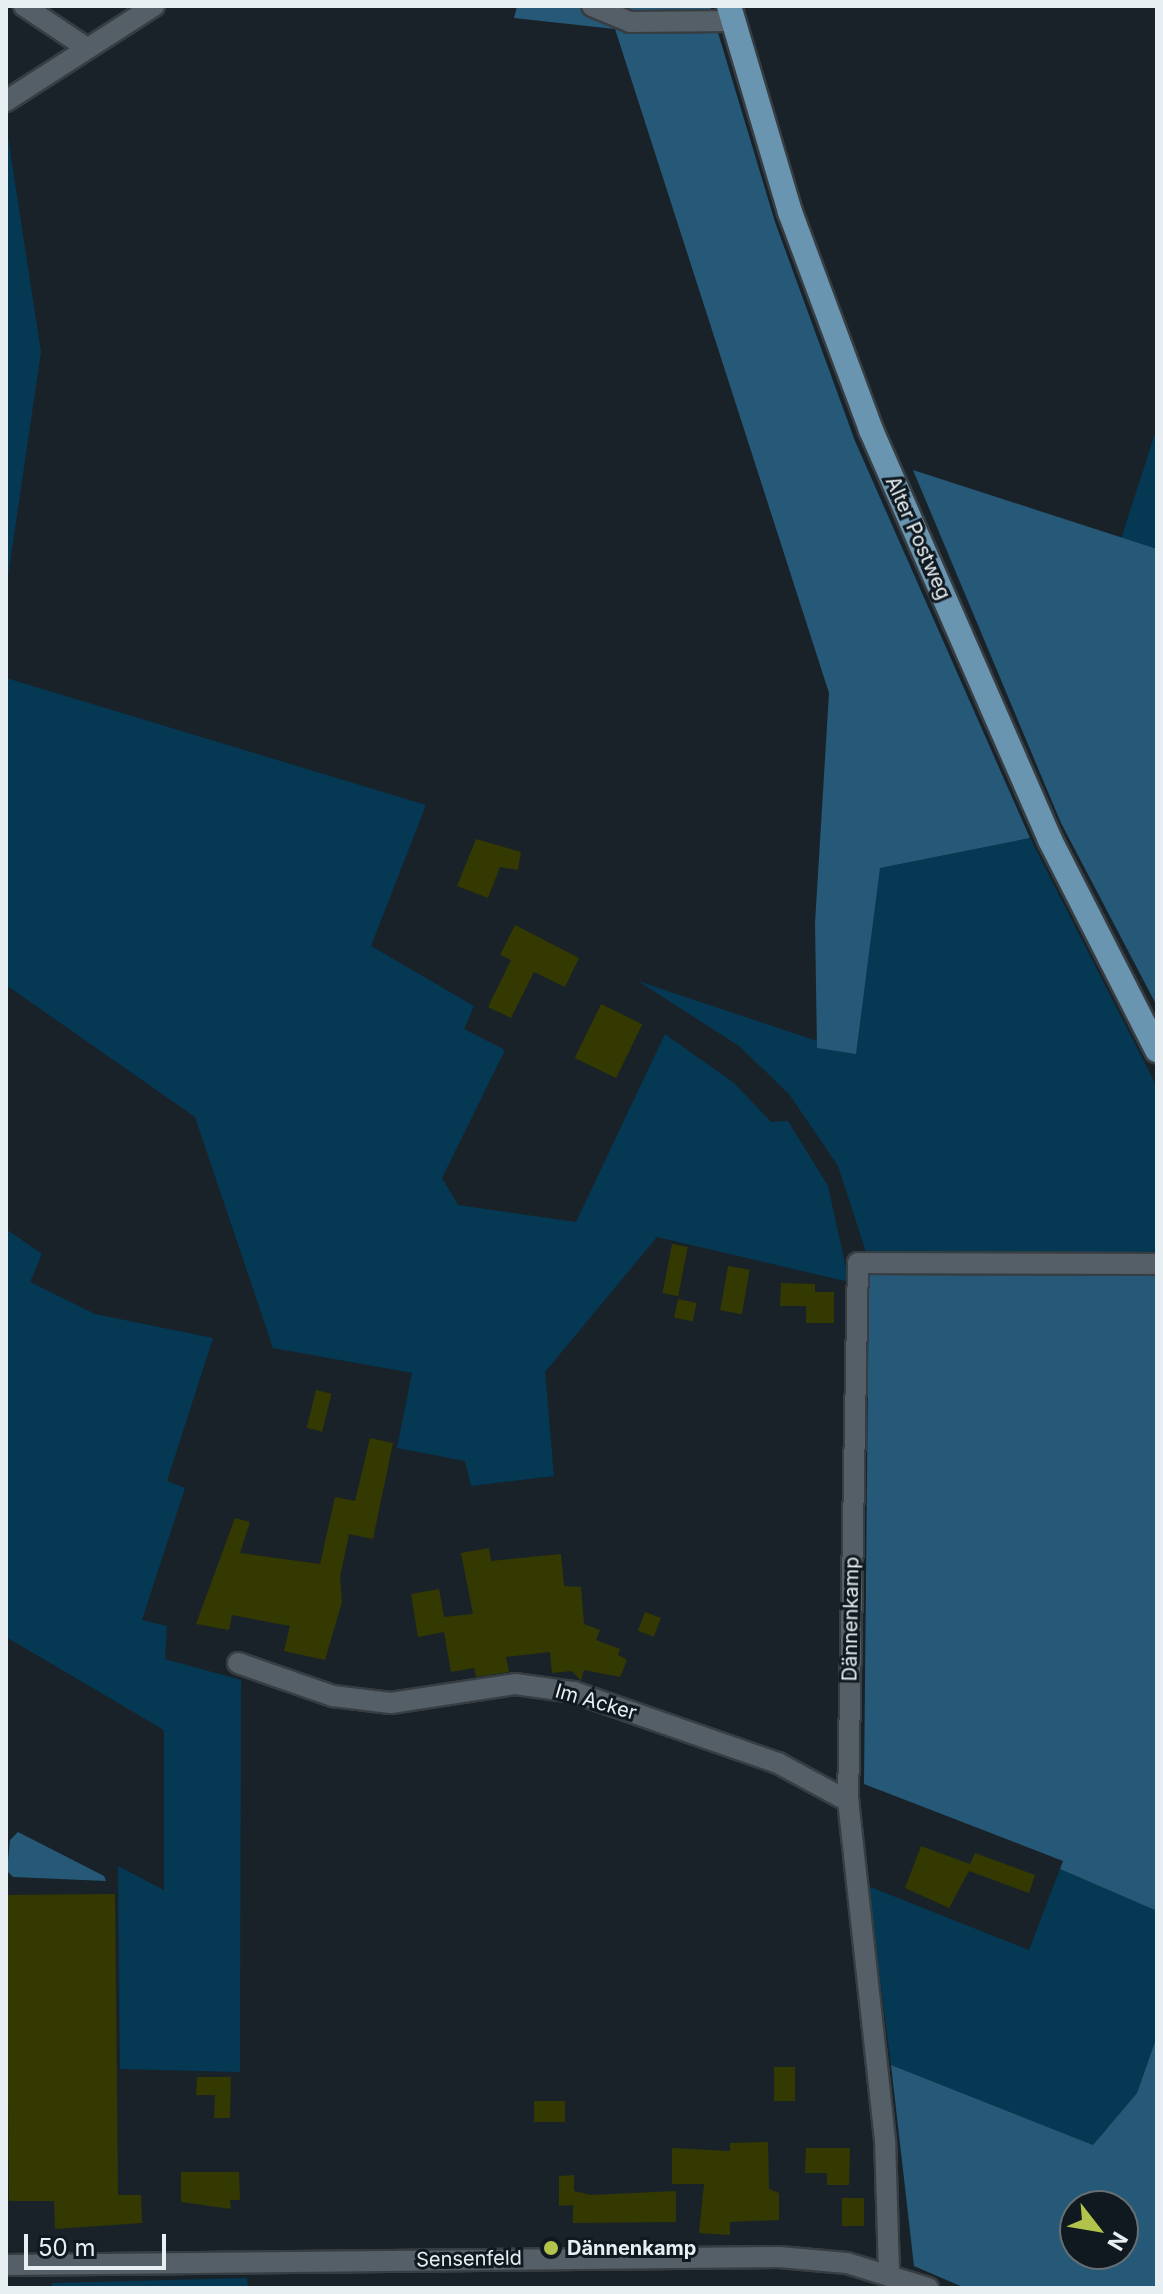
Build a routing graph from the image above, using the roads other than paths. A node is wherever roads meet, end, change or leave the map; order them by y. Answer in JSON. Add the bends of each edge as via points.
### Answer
{"nodes":[{"id":1,"x":24,"y":6,"type":"edge"},
{"id":2,"x":154,"y":6,"type":"edge"},
{"id":3,"x":592,"y":6,"type":"edge"},
{"id":4,"x":731,"y":14,"type":"edge"},
{"id":5,"x":84,"y":46,"type":"junction"},
{"id":6,"x":6,"y":101,"type":"edge"},
{"id":7,"x":1157,"y":1050,"type":"edge"},
{"id":8,"x":1157,"y":1264,"type":"edge"},
{"id":9,"x":238,"y":1663,"type":"dead end"},
{"id":10,"x":848,"y":1801,"type":"junction"},
{"id":11,"x":6,"y":2265,"type":"edge"},
{"id":12,"x":889,"y":2272,"type":"junction"},
{"id":13,"x":928,"y":2288,"type":"edge"}],
"edges":[{"from":1,"to":5,"type":"street"},
{"from":2,"to":5,"type":"street"},
{"from":3,"to":4,"type":"street","via":[[630,22]]},
{"from":4,"to":7,"type":"main road","name":"Alter Postweg","via":[[790,212],[871,430],[1050,840]]},
{"from":5,"to":6,"type":"street"},
{"from":8,"to":10,"type":"street","name":"Dännenkamp","via":[[858,1263]]},
{"from":9,"to":10,"type":"street","name":"Im Acker","via":[[333,1696],[391,1703],[515,1684],[574,1692],[778,1763]]},
{"from":10,"to":12,"type":"street","name":"Dännenkamp","via":[[885,2140]]},
{"from":11,"to":12,"type":"street","name":"Sensenfeld","via":[[779,2257]]},
{"from":12,"to":13,"type":"street","name":"Sensenfeld"}]}
